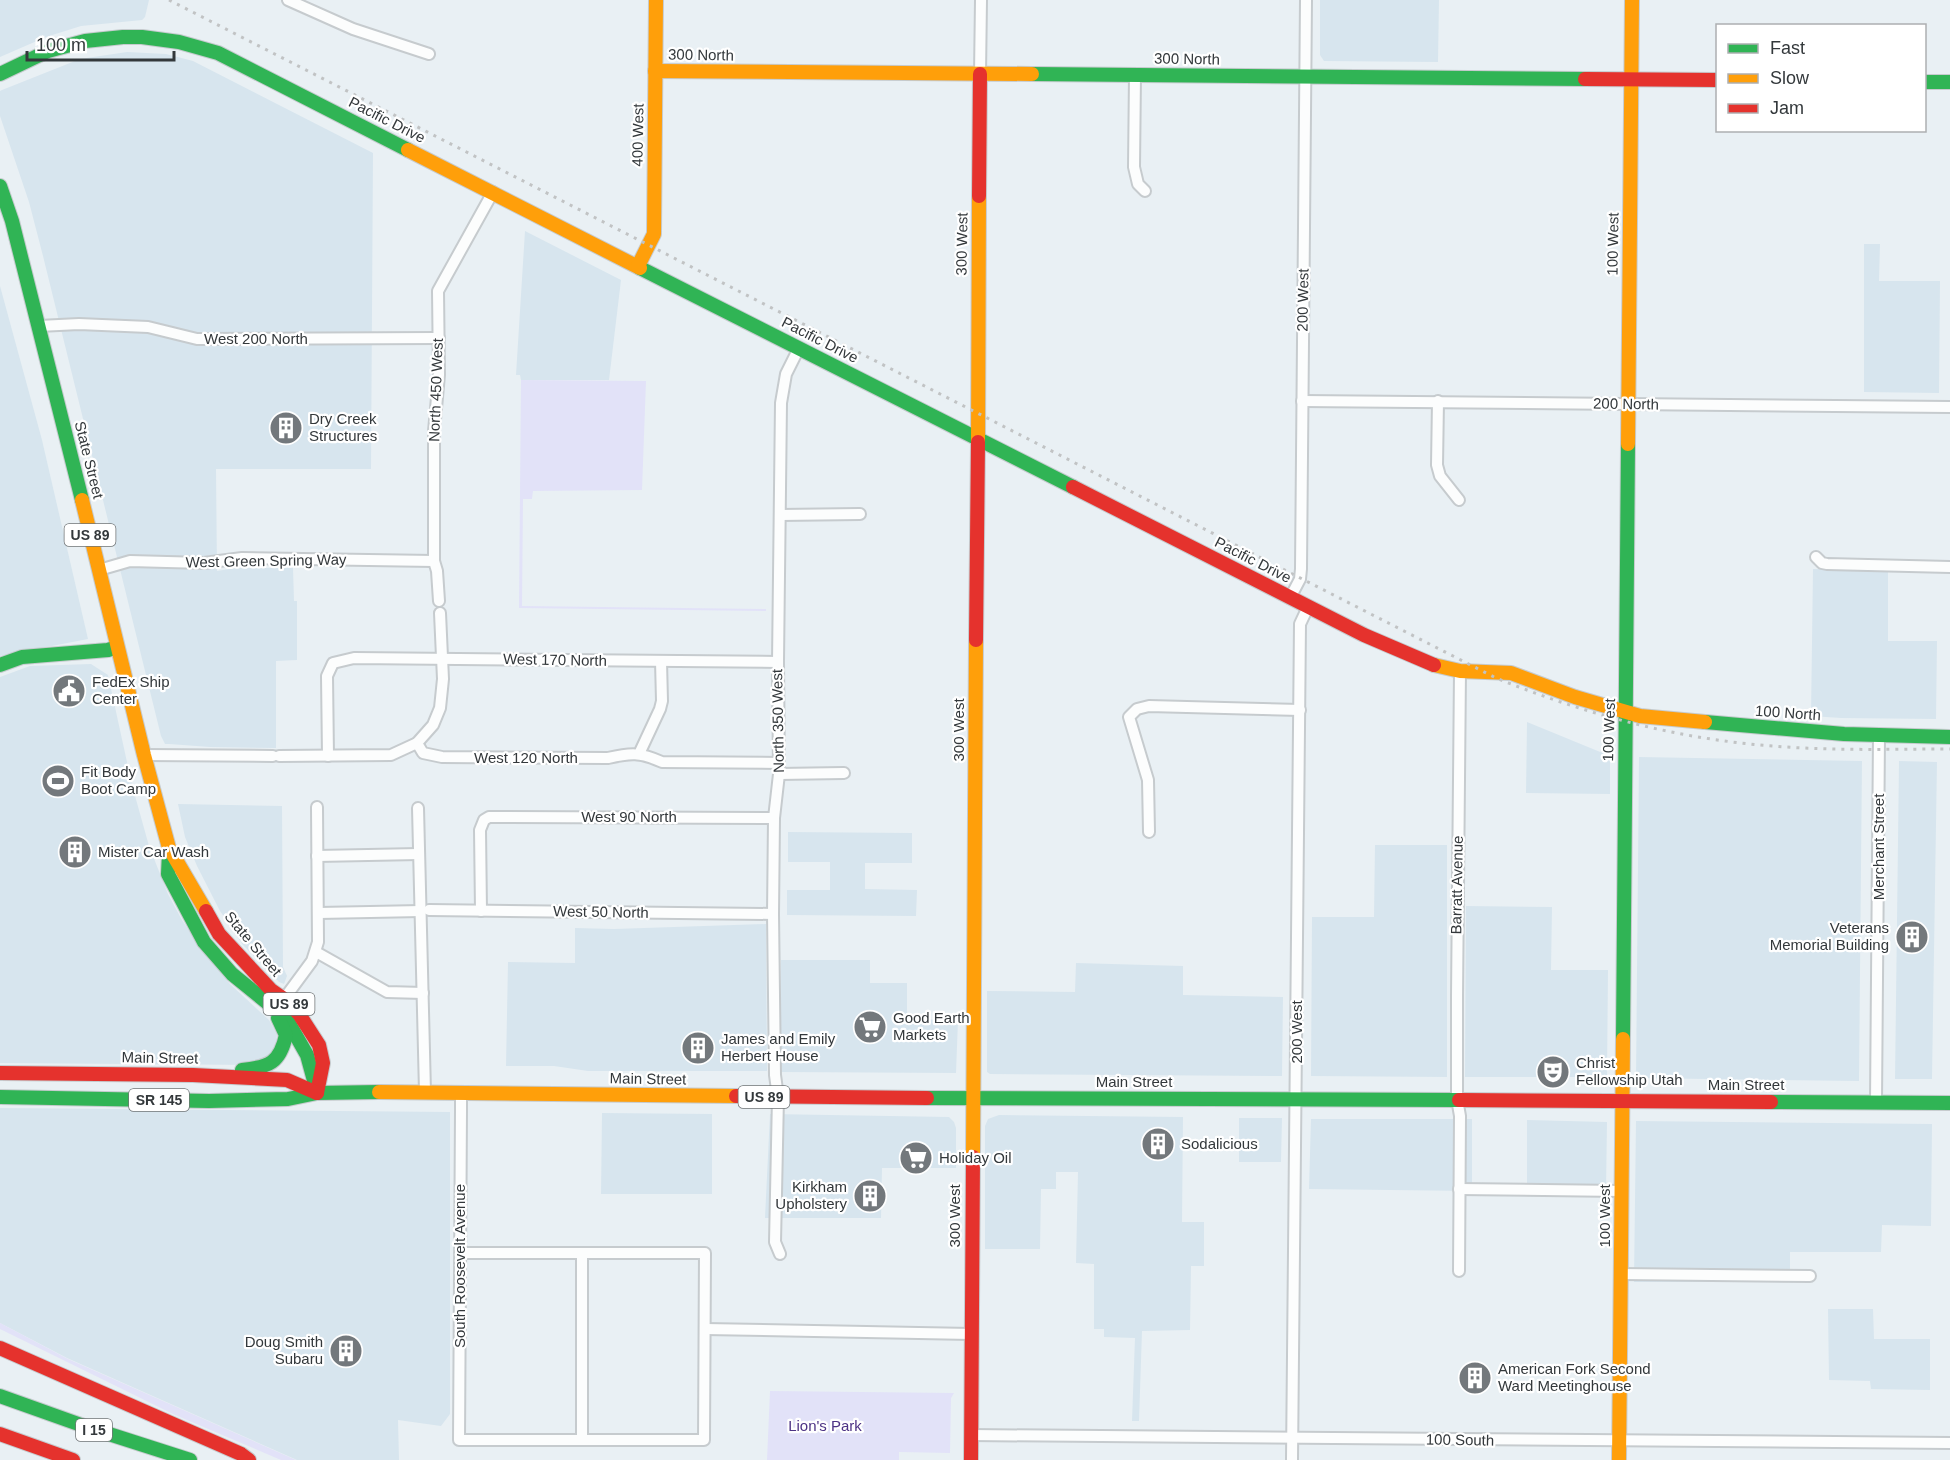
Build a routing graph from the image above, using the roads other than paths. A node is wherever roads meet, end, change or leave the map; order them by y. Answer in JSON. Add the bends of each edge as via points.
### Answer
{"nodes":[{"id":1,"x":288,"y":0,"type":"edge"},
{"id":2,"x":656,"y":0,"type":"edge"},
{"id":3,"x":981,"y":0,"type":"edge"},
{"id":4,"x":1306,"y":0,"type":"edge"},
{"id":5,"x":1632,"y":0,"type":"edge"},
{"id":6,"x":429,"y":54,"type":"dead end"},
{"id":7,"x":655,"y":71,"type":"junction"},
{"id":8,"x":0,"y":74,"type":"edge"},
{"id":9,"x":980,"y":74,"type":"junction"},
{"id":10,"x":1135,"y":75,"type":"junction"},
{"id":11,"x":1305,"y":76,"type":"junction"},
{"id":12,"x":1632,"y":80,"type":"junction"},
{"id":13,"x":1716,"y":80,"type":"edge"},
{"id":14,"x":1926,"y":82,"type":"edge"},
{"id":15,"x":1950,"y":82,"type":"edge"},
{"id":16,"x":0,"y":186,"type":"edge"},
{"id":17,"x":1145,"y":191,"type":"dead end"},
{"id":18,"x":493,"y":192,"type":"junction"},
{"id":19,"x":638,"y":266,"type":"junction"},
{"id":20,"x":39,"y":326,"type":"junction"},
{"id":21,"x":439,"y":338,"type":"junction"},
{"id":22,"x":799,"y":348,"type":"junction"},
{"id":23,"x":1302,"y":401,"type":"junction"},
{"id":24,"x":1438,"y":401,"type":"junction"},
{"id":25,"x":1628,"y":404,"type":"junction"},
{"id":26,"x":1950,"y":407,"type":"edge"},
{"id":27,"x":977,"y":438,"type":"junction"},
{"id":28,"x":1459,"y":500,"type":"dead end"},
{"id":29,"x":860,"y":514,"type":"dead end"},
{"id":30,"x":780,"y":515,"type":"junction"},
{"id":31,"x":1816,"y":557,"type":"dead end"},
{"id":32,"x":434,"y":561,"type":"junction"},
{"id":33,"x":1950,"y":567,"type":"edge"},
{"id":34,"x":99,"y":570,"type":"junction"},
{"id":35,"x":1290,"y":598,"type":"junction"},
{"id":36,"x":439,"y":601,"type":"dead end"},
{"id":37,"x":1308,"y":607,"type":"junction"},
{"id":38,"x":440,"y":613,"type":"dead end"},
{"id":39,"x":117,"y":647,"type":"junction"},
{"id":40,"x":442,"y":658,"type":"junction"},
{"id":41,"x":661,"y":662,"type":"junction"},
{"id":42,"x":778,"y":662,"type":"junction"},
{"id":43,"x":0,"y":665,"type":"edge"},
{"id":44,"x":1460,"y":670,"type":"junction"},
{"id":45,"x":1300,"y":710,"type":"junction"},
{"id":46,"x":1625,"y":712,"type":"junction"},
{"id":47,"x":1880,"y":736,"type":"junction"},
{"id":48,"x":1950,"y":737,"type":"edge"},
{"id":49,"x":417,"y":743,"type":"junction"},
{"id":50,"x":639,"y":754,"type":"junction"},
{"id":51,"x":144,"y":755,"type":"junction"},
{"id":52,"x":328,"y":756,"type":"junction"},
{"id":53,"x":780,"y":769,"type":"junction"},
{"id":54,"x":844,"y":773,"type":"dead end"},
{"id":55,"x":317,"y":807,"type":"dead end"},
{"id":56,"x":418,"y":808,"type":"dead end"},
{"id":57,"x":774,"y":818,"type":"junction"},
{"id":58,"x":1149,"y":832,"type":"dead end"},
{"id":59,"x":169,"y":848,"type":"junction"},
{"id":60,"x":419,"y":854,"type":"junction"},
{"id":61,"x":317,"y":856,"type":"junction"},
{"id":62,"x":425,"y":910,"type":"junction"},
{"id":63,"x":481,"y":911,"type":"junction"},
{"id":64,"x":319,"y":913,"type":"junction"},
{"id":65,"x":773,"y":914,"type":"junction"},
{"id":66,"x":316,"y":952,"type":"junction"},
{"id":67,"x":423,"y":993,"type":"junction"},
{"id":68,"x":284,"y":999,"type":"junction"},
{"id":69,"x":270,"y":1007,"type":"junction"},
{"id":70,"x":0,"y":1073,"type":"edge"},
{"id":71,"x":193,"y":1075,"type":"junction"},
{"id":72,"x":425,"y":1092,"type":"junction"},
{"id":73,"x":317,"y":1093,"type":"junction"},
{"id":74,"x":461,"y":1093,"type":"junction"},
{"id":75,"x":0,"y":1097,"type":"edge"},
{"id":76,"x":778,"y":1097,"type":"junction"},
{"id":77,"x":974,"y":1098,"type":"junction"},
{"id":78,"x":1296,"y":1098,"type":"junction"},
{"id":79,"x":1457,"y":1099,"type":"junction"},
{"id":80,"x":1622,"y":1102,"type":"junction"},
{"id":81,"x":1876,"y":1102,"type":"junction"},
{"id":82,"x":1950,"y":1103,"type":"edge"},
{"id":83,"x":1459,"y":1189,"type":"junction"},
{"id":84,"x":1622,"y":1191,"type":"junction"},
{"id":85,"x":460,"y":1253,"type":"junction"},
{"id":86,"x":582,"y":1253,"type":"junction"},
{"id":87,"x":780,"y":1254,"type":"dead end"},
{"id":88,"x":1459,"y":1271,"type":"dead end"},
{"id":89,"x":1621,"y":1274,"type":"junction"},
{"id":90,"x":1810,"y":1276,"type":"dead end"},
{"id":91,"x":705,"y":1329,"type":"junction"},
{"id":92,"x":971,"y":1334,"type":"junction"},
{"id":93,"x":0,"y":1348,"type":"edge"},
{"id":94,"x":0,"y":1396,"type":"edge"},
{"id":95,"x":0,"y":1434,"type":"edge"},
{"id":96,"x":971,"y":1435,"type":"junction"},
{"id":97,"x":1293,"y":1438,"type":"junction"},
{"id":98,"x":582,"y":1440,"type":"junction"},
{"id":99,"x":1619,"y":1441,"type":"junction"},
{"id":100,"x":1950,"y":1443,"type":"edge"},
{"id":101,"x":73,"y":1460,"type":"edge"},
{"id":102,"x":190,"y":1460,"type":"edge"},
{"id":103,"x":249,"y":1460,"type":"edge"},
{"id":104,"x":971,"y":1460,"type":"edge"},
{"id":105,"x":1292,"y":1460,"type":"edge"},
{"id":106,"x":1619,"y":1460,"type":"edge"}],
"edges":[{"from":1,"to":6,"type":"street","via":[[352,29]]},
{"from":2,"to":7,"type":"main road","name":"400 West"},
{"from":3,"to":9,"type":"street","name":"300 West"},
{"from":4,"to":11,"type":"street","name":"200 West"},
{"from":5,"to":12,"type":"main road","name":"100 West"},
{"from":7,"to":9,"type":"main road","name":"300 North"},
{"from":7,"to":19,"type":"main road","name":"400 West","via":[[654,234]]},
{"from":8,"to":18,"type":"main road","name":"Pacific Drive","via":[[62,46],[111,37],[155,37],[185,43],[218,53]]},
{"from":9,"to":10,"type":"main road","name":"300 North"},
{"from":9,"to":27,"type":"main road","name":"300 West"},
{"from":10,"to":11,"type":"main road","name":"300 North"},
{"from":10,"to":17,"type":"street","via":[[1134,167],[1138,184]]},
{"from":11,"to":12,"type":"main road","name":"300 North"},
{"from":11,"to":23,"type":"street","name":"200 West"},
{"from":12,"to":13,"type":"main road","name":"300 North"},
{"from":12,"to":25,"type":"main road","name":"100 West"},
{"from":14,"to":15,"type":"main road"},
{"from":16,"to":20,"type":"main road","name":"State Street","number":"US 89"},
{"from":18,"to":19,"type":"main road","name":"Pacific Drive"},
{"from":18,"to":21,"type":"street","name":"North 450 West","via":[[438,291]]},
{"from":19,"to":22,"type":"main road","name":"Pacific Drive"},
{"from":20,"to":21,"type":"street","name":"West 200 North","via":[[147,327],[197,339]]},
{"from":20,"to":34,"type":"main road","name":"State Street","number":"US 89"},
{"from":21,"to":32,"type":"street","name":"North 450 West"},
{"from":22,"to":27,"type":"main road","name":"Pacific Drive"},
{"from":22,"to":30,"type":"street","name":"North 350 West","via":[[786,374],[781,404]]},
{"from":23,"to":24,"type":"street","name":"200 North"},
{"from":23,"to":35,"type":"street","name":"200 West","via":[[1301,569]]},
{"from":24,"to":25,"type":"street","name":"200 North"},
{"from":24,"to":28,"type":"street","via":[[1437,465],[1440,476]]},
{"from":25,"to":26,"type":"street","name":"200 North"},
{"from":25,"to":46,"type":"main road","name":"100 West"},
{"from":27,"to":35,"type":"main road","name":"Pacific Drive"},
{"from":27,"to":77,"type":"main road","name":"300 West"},
{"from":29,"to":30,"type":"street"},
{"from":30,"to":42,"type":"street","name":"North 350 West"},
{"from":31,"to":33,"type":"street","via":[[1827,564]]},
{"from":32,"to":34,"type":"street","name":"West Green Spring Way","via":[[130,561]]},
{"from":32,"to":36,"type":"street","name":"North 450 West"},
{"from":34,"to":39,"type":"main road","name":"State Street","number":"US 89"},
{"from":35,"to":37,"type":"main road","name":"Pacific Drive"},
{"from":37,"to":44,"type":"main road","name":"Pacific Drive","via":[[1425,661]]},
{"from":37,"to":45,"type":"street","name":"200 West","via":[[1300,624]]},
{"from":38,"to":40,"type":"street"},
{"from":39,"to":43,"type":"main road","via":[[22,657]]},
{"from":39,"to":51,"type":"main road","name":"State Street","number":"US 89"},
{"from":40,"to":41,"type":"street","name":"West 170 North"},
{"from":40,"to":49,"type":"street","via":[[440,708],[433,725]]},
{"from":40,"to":52,"type":"street","name":"West 170 North","via":[[354,658],[333,663],[327,676]]},
{"from":41,"to":42,"type":"street","name":"West 170 North"},
{"from":41,"to":50,"type":"street","via":[[662,701]]},
{"from":42,"to":53,"type":"street","name":"North 350 West"},
{"from":44,"to":46,"type":"main road","name":"Pacific Drive","via":[[1511,673]]},
{"from":44,"to":79,"type":"street","name":"Barratt Avenue"},
{"from":45,"to":58,"type":"street","via":[[1149,706],[1137,709],[1129,717],[1148,780]]},
{"from":45,"to":78,"type":"street","name":"200 West"},
{"from":46,"to":47,"type":"main road","name":"100 North","via":[[1663,720]]},
{"from":46,"to":80,"type":"main road","name":"100 West"},
{"from":47,"to":48,"type":"main road","name":"100 North"},
{"from":47,"to":81,"type":"street","name":"Merchant Street"},
{"from":49,"to":50,"type":"street","name":"West 120 North","via":[[423,753],[442,757],[608,758]]},
{"from":49,"to":52,"type":"street","via":[[391,755]]},
{"from":50,"to":53,"type":"street","name":"West 120 North","via":[[662,762]]},
{"from":51,"to":52,"type":"street"},
{"from":51,"to":59,"type":"main road","name":"State Street","number":"US 89"},
{"from":53,"to":54,"type":"street","name":"West 120 North"},
{"from":53,"to":57,"type":"street","name":"North 350 West"},
{"from":55,"to":61,"type":"street"},
{"from":56,"to":60,"type":"street"},
{"from":57,"to":63,"type":"street","name":"West 90 North","via":[[494,816],[483,820],[480,830]]},
{"from":57,"to":65,"type":"street","name":"North 350 West"},
{"from":59,"to":68,"type":"main road","name":"State Street","number":"US 89","via":[[219,934]]},
{"from":59,"to":69,"type":"main road","name":"State Street","number":"US 89","via":[[168,874],[204,942]]},
{"from":60,"to":61,"type":"street"},
{"from":60,"to":62,"type":"street"},
{"from":61,"to":64,"type":"street"},
{"from":62,"to":63,"type":"street","name":"West 50 North"},
{"from":62,"to":64,"type":"street","name":"West 50 North"},
{"from":62,"to":67,"type":"street"},
{"from":63,"to":65,"type":"street","name":"West 50 North"},
{"from":64,"to":66,"type":"street"},
{"from":65,"to":76,"type":"street","name":"North 350 West"},
{"from":66,"to":67,"type":"street","via":[[387,992]]},
{"from":66,"to":68,"type":"street"},
{"from":67,"to":72,"type":"street"},
{"from":68,"to":73,"type":"main road","name":"State Street","number":"US 89","via":[[319,1045],[323,1063]]},
{"from":69,"to":71,"type":"main road","number":"US 89","via":[[286,1035],[276,1060],[260,1069],[211,1070]]},
{"from":69,"to":73,"type":"main road","number":"US 89","via":[[286,1018],[295,1031],[307,1055]]},
{"from":70,"to":71,"type":"main road","name":"Main Street","number":"SR 145"},
{"from":71,"to":73,"type":"main road","name":"Main Street","number":"SR 145","via":[[287,1080]]},
{"from":72,"to":73,"type":"main road","name":"Main Street","number":"US 89"},
{"from":72,"to":74,"type":"main road","name":"Main Street","number":"US 89"},
{"from":73,"to":75,"type":"main road","name":"Main Street","number":"SR 145","via":[[288,1099],[209,1101]]},
{"from":74,"to":76,"type":"main road","name":"Main Street","number":"US 89"},
{"from":74,"to":85,"type":"street","name":"South Roosevelt Avenue"},
{"from":76,"to":77,"type":"main road","name":"Main Street","number":"US 89"},
{"from":76,"to":87,"type":"street","name":"North 350 West","via":[[775,1242]]},
{"from":77,"to":78,"type":"main road","name":"Main Street","number":"US 89"},
{"from":77,"to":92,"type":"main road","name":"300 West"},
{"from":78,"to":79,"type":"main road","name":"Main Street","number":"US 89"},
{"from":78,"to":97,"type":"street","name":"200 West"},
{"from":79,"to":80,"type":"main road","name":"Main Street","number":"US 89"},
{"from":79,"to":83,"type":"street","name":"Barratt Avenue"},
{"from":80,"to":81,"type":"main road","name":"Main Street","number":"US 89"},
{"from":80,"to":84,"type":"main road","name":"100 West"},
{"from":81,"to":82,"type":"main road","name":"Main Street","number":"US 89"},
{"from":83,"to":84,"type":"street"},
{"from":83,"to":88,"type":"street","name":"Barratt Avenue"},
{"from":84,"to":89,"type":"main road","name":"100 West"},
{"from":85,"to":86,"type":"street"},
{"from":85,"to":98,"type":"street","name":"South Roosevelt Avenue","via":[[459,1440]]},
{"from":86,"to":91,"type":"street","via":[[705,1253]]},
{"from":86,"to":98,"type":"street"},
{"from":89,"to":90,"type":"street"},
{"from":89,"to":99,"type":"main road","name":"100 West"},
{"from":91,"to":92,"type":"street"},
{"from":91,"to":98,"type":"street","via":[[704,1440]]},
{"from":92,"to":96,"type":"main road","name":"300 West"},
{"from":93,"to":103,"type":"main road"},
{"from":94,"to":102,"type":"main road","number":"I 15"},
{"from":95,"to":101,"type":"main road","number":"I 15"},
{"from":96,"to":97,"type":"street","name":"100 South"},
{"from":96,"to":104,"type":"main road","name":"300 West"},
{"from":97,"to":99,"type":"street","name":"100 South"},
{"from":97,"to":105,"type":"street","name":"200 West"},
{"from":99,"to":100,"type":"street","name":"100 South"},
{"from":99,"to":106,"type":"main road","name":"100 West"}]}
